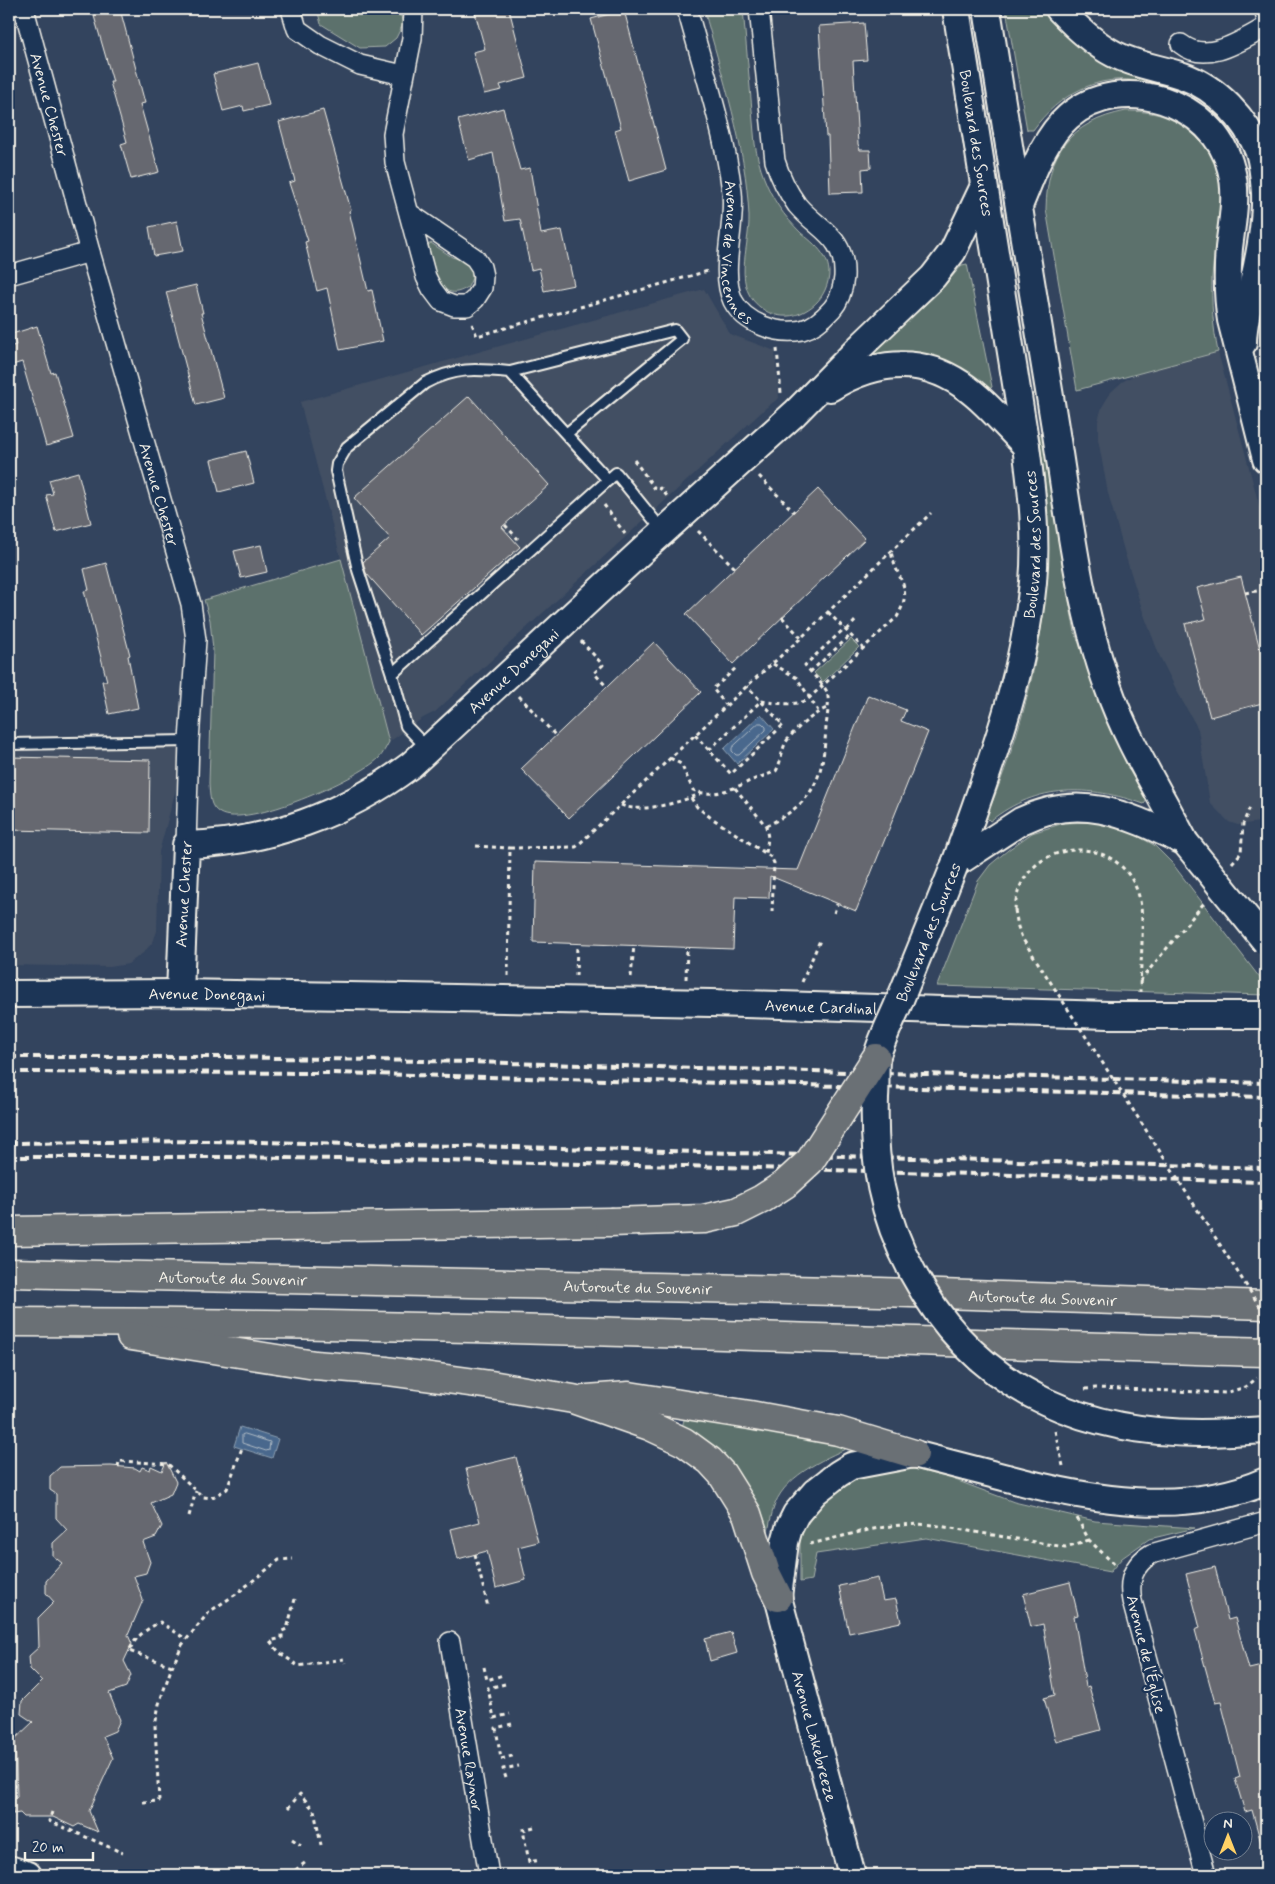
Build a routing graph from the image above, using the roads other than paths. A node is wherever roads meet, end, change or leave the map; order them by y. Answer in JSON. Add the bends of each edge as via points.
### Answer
{"nodes":[{"id":1,"x":24,"y":9,"type":"edge"},
{"id":2,"x":292,"y":9,"type":"edge"},
{"id":3,"x":413,"y":9,"type":"edge"},
{"id":4,"x":687,"y":9,"type":"edge"},
{"id":5,"x":760,"y":9,"type":"edge"},
{"id":6,"x":956,"y":9,"type":"edge"},
{"id":7,"x":987,"y":9,"type":"edge"},
{"id":8,"x":1058,"y":9,"type":"edge"},
{"id":9,"x":1265,"y":9,"type":"edge"},
{"id":10,"x":1266,"y":17,"type":"edge"},
{"id":11,"x":1266,"y":27,"type":"edge"},
{"id":12,"x":1181,"y":44,"type":"dead end"},
{"id":13,"x":403,"y":75,"type":"junction"},
{"id":14,"x":984,"y":186,"type":"junction"},
{"id":15,"x":1019,"y":206,"type":"junction"},
{"id":16,"x":409,"y":213,"type":"junction"},
{"id":17,"x":90,"y":252,"type":"junction"},
{"id":18,"x":9,"y":275,"type":"edge"},
{"id":19,"x":1244,"y":369,"type":"junction"},
{"id":20,"x":510,"y":372,"type":"junction"},
{"id":21,"x":789,"y":407,"type":"junction"},
{"id":22,"x":566,"y":434,"type":"junction"},
{"id":23,"x":1026,"y":446,"type":"junction"},
{"id":24,"x":1266,"y":459,"type":"edge"},
{"id":25,"x":608,"y":480,"type":"junction"},
{"id":26,"x":664,"y":531,"type":"junction"},
{"id":27,"x":392,"y":674,"type":"junction"},
{"id":28,"x":189,"y":742,"type":"junction"},
{"id":29,"x":9,"y":744,"type":"edge"},
{"id":30,"x":429,"y":749,"type":"junction"},
{"id":31,"x":1185,"y":842,"type":"junction"},
{"id":32,"x":186,"y":845,"type":"junction"},
{"id":33,"x":955,"y":864,"type":"junction"},
{"id":34,"x":1266,"y":942,"type":"edge"},
{"id":35,"x":180,"y":993,"type":"junction"},
{"id":36,"x":9,"y":994,"type":"edge"},
{"id":37,"x":405,"y":997,"type":"joint"},
{"id":38,"x":1266,"y":1015,"type":"edge"},
{"id":39,"x":876,"y":1058,"type":"junction"},
{"id":40,"x":9,"y":1231,"type":"edge"},
{"id":41,"x":9,"y":1273,"type":"edge"},
{"id":42,"x":1266,"y":1304,"type":"edge"},
{"id":43,"x":9,"y":1322,"type":"edge"},
{"id":44,"x":38,"y":1322,"type":"junction"},
{"id":45,"x":1263,"y":1364,"type":"edge"},
{"id":46,"x":573,"y":1400,"type":"junction"},
{"id":47,"x":1266,"y":1430,"type":"edge"},
{"id":48,"x":914,"y":1454,"type":"junction"},
{"id":49,"x":1266,"y":1481,"type":"edge"},
{"id":50,"x":1266,"y":1522,"type":"edge"},
{"id":51,"x":778,"y":1597,"type":"junction"},
{"id":52,"x":450,"y":1642,"type":"dead end"},
{"id":53,"x":9,"y":1869,"type":"edge"},
{"id":54,"x":28,"y":1875,"type":"edge"},
{"id":55,"x":489,"y":1875,"type":"edge"},
{"id":56,"x":852,"y":1875,"type":"edge"},
{"id":57,"x":1206,"y":1875,"type":"edge"}],
"edges":[{"from":1,"to":17,"type":"street","name":"Avenue Chester"},
{"from":2,"to":13,"type":"street","via":[[298,29],[320,45],[360,65]]},
{"from":3,"to":13,"type":"street","via":[[412,38]]},
{"from":4,"to":5,"type":"street","name":"Avenue de Vincennes","via":[[719,126],[732,193],[732,234],[727,266],[730,292],[734,303],[753,320],[769,328],[792,332],[817,324],[836,304],[844,267],[837,244],[796,204],[783,184],[775,161]]},
{"from":6,"to":14,"type":"main road","name":"Boulevard des Sources"},
{"from":7,"to":15,"type":"main road","name":"Boulevard des Sources"},
{"from":8,"to":19,"type":"main road","via":[[1084,34],[1114,54],[1208,88],[1232,108],[1252,136],[1261,162],[1265,196],[1259,258],[1246,320]]},
{"from":9,"to":10,"type":"street"},
{"from":11,"to":12,"type":"street","via":[[1215,51],[1196,51]]},
{"from":13,"to":16,"type":"street","via":[[393,134],[395,162]]},
{"from":14,"to":21,"type":"main road","via":[[943,266]]},
{"from":14,"to":23,"type":"main road","name":"Boulevard des Sources"},
{"from":15,"to":19,"type":"main road","via":[[1050,138],[1068,116],[1082,106],[1112,95],[1128,94],[1159,99],[1188,112],[1221,145],[1231,169],[1234,206],[1228,299]]},
{"from":15,"to":31,"type":"main road","name":"Boulevard des Sources","via":[[1081,586],[1093,639],[1122,724]]},
{"from":16,"to":16,"type":"street","via":[[475,258],[481,267],[482,288],[467,306],[441,301],[432,290]]},
{"from":17,"to":18,"type":"street"},
{"from":17,"to":28,"type":"street","name":"Avenue Chester","via":[[191,604],[196,640]]},
{"from":19,"to":24,"type":"main road"},
{"from":20,"to":22,"type":"lane"},
{"from":20,"to":22,"type":"lane","via":[[675,330],[682,339]]},
{"from":20,"to":27,"type":"lane","via":[[466,369],[434,378],[347,447],[337,464],[338,483],[358,570]]},
{"from":21,"to":23,"type":"main road","via":[[821,394],[857,373],[876,367],[914,366],[961,384]]},
{"from":21,"to":26,"type":"main road","name":"Avenue Donegani"},
{"from":22,"to":25,"type":"lane"},
{"from":23,"to":33,"type":"main road","name":"Boulevard des Sources","via":[[1034,532],[1030,606],[1008,714]]},
{"from":25,"to":26,"type":"lane","via":[[616,473]]},
{"from":25,"to":27,"type":"lane"},
{"from":26,"to":30,"type":"main road","name":"Avenue Donegani"},
{"from":27,"to":30,"type":"lane","via":[[406,726]]},
{"from":28,"to":29,"type":"lane"},
{"from":28,"to":32,"type":"street","name":"Avenue Chester"},
{"from":30,"to":32,"type":"main road","name":"Avenue Donegani","via":[[371,792],[307,822],[250,839]]},
{"from":31,"to":33,"type":"main road","via":[[1124,815],[1078,806],[1032,816]]},
{"from":31,"to":34,"type":"main road","name":"Boulevard des Sources","bridge":true},
{"from":32,"to":35,"type":"main road","name":"Avenue Chester"},
{"from":33,"to":39,"type":"main road","name":"Boulevard des Sources","bridge":true},
{"from":35,"to":36,"type":"main road","name":"Avenue Donegani"},
{"from":35,"to":37,"type":"main road","name":"Avenue Donegani"},
{"from":37,"to":38,"type":"main road","name":"Avenue Cardinal","via":[[1108,1016]]},
{"from":39,"to":40,"type":"highway","bridge":true,"via":[[810,1161],[785,1184],[762,1199],[736,1212],[704,1219]]},
{"from":39,"to":47,"type":"main road","bridge":true,"via":[[875,1151],[885,1208],[897,1241],[935,1311],[973,1354],[1016,1387],[1048,1403],[1109,1423],[1167,1432]]},
{"from":41,"to":42,"type":"highway","name":"Autoroute du Souvenir"},
{"from":43,"to":44,"type":"highway"},
{"from":44,"to":45,"type":"highway","via":[[584,1332]]},
{"from":44,"to":46,"type":"highway","via":[[315,1365],[448,1379]]},
{"from":46,"to":48,"type":"highway","via":[[629,1396],[710,1408],[838,1431]]},
{"from":46,"to":51,"type":"highway","via":[[667,1433],[710,1462],[722,1474],[744,1508],[766,1573]]},
{"from":48,"to":49,"type":"main road","bridge":true,"via":[[1038,1486],[1097,1497],[1153,1502],[1229,1494]]},
{"from":48,"to":51,"type":"main road","via":[[851,1466],[815,1492],[788,1528]]},
{"from":50,"to":57,"type":"street","name":"Avenue de l'Église","via":[[1151,1554],[1138,1565],[1131,1581],[1133,1606]]},
{"from":51,"to":56,"type":"main road","name":"Avenue Lakebreeze"},
{"from":52,"to":55,"type":"street","name":"Avenue Raynor"},
{"from":53,"to":54,"type":"main road"}]}
